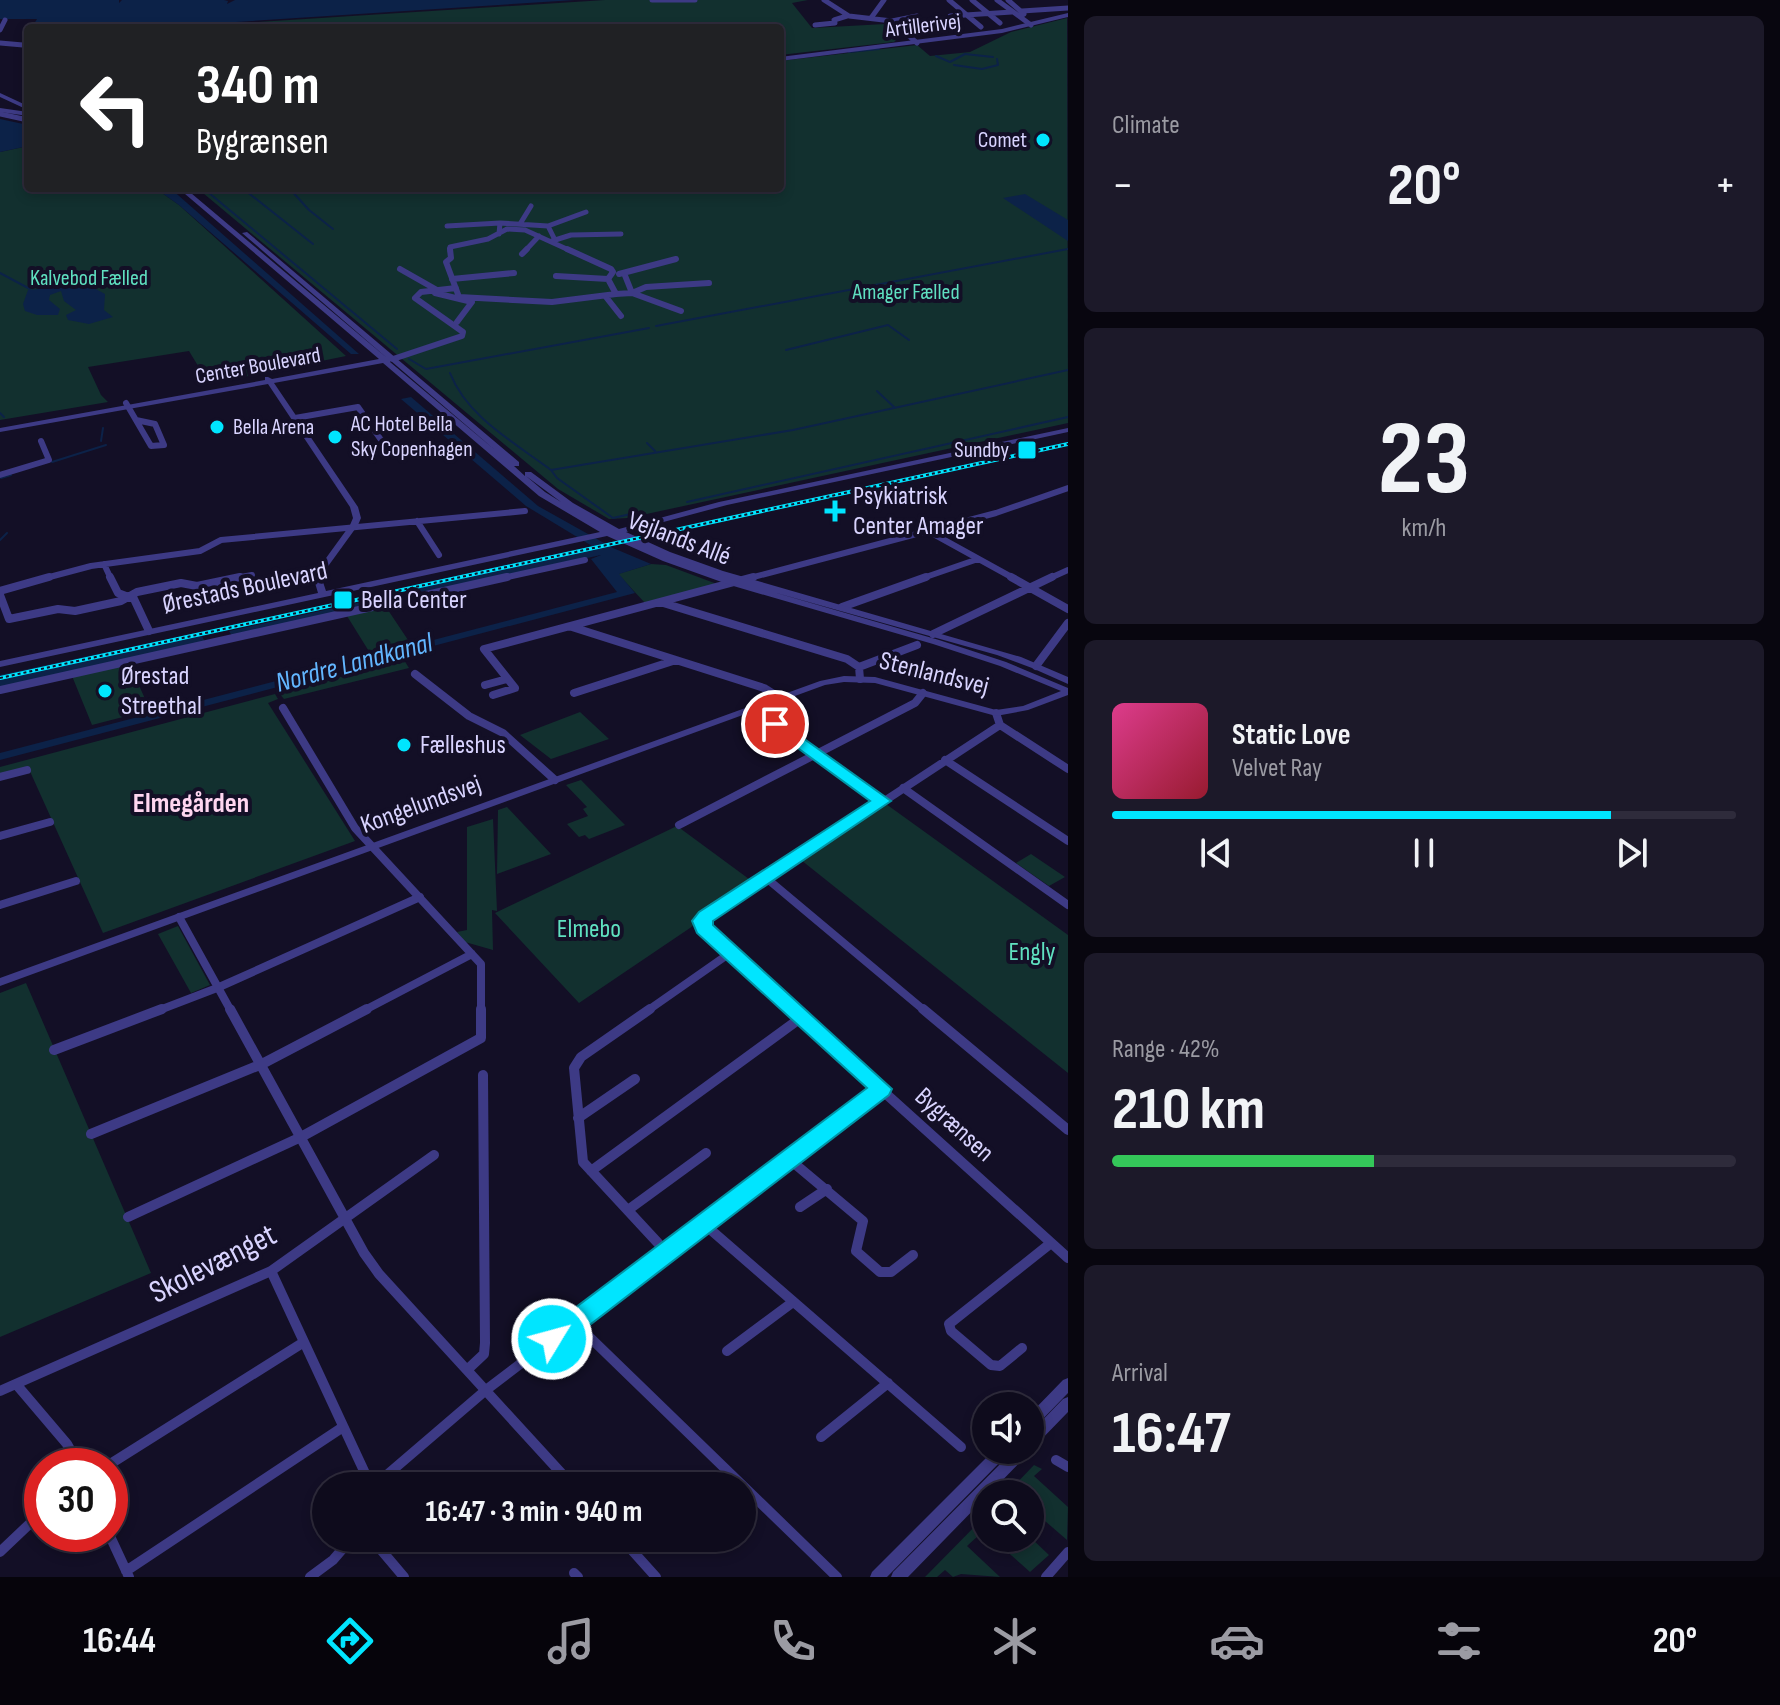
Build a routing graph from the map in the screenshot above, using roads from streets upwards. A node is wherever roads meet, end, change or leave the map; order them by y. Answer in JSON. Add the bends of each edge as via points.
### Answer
{"nodes":[{"id":1,"x":652,"y":0,"type":"edge"},
{"id":2,"x":695,"y":0,"type":"edge"},
{"id":3,"x":824,"y":0,"type":"edge"},
{"id":4,"x":884,"y":0,"type":"edge"},
{"id":5,"x":949,"y":0,"type":"edge"},
{"id":6,"x":972,"y":0,"type":"edge"},
{"id":7,"x":997,"y":0,"type":"edge"},
{"id":8,"x":1008,"y":0,"type":"edge"},
{"id":9,"x":1039,"y":0,"type":"edge"},
{"id":10,"x":1067,"y":4,"type":"edge"},
{"id":11,"x":1051,"y":9,"type":"junction"},
{"id":12,"x":1022,"y":11,"type":"junction"},
{"id":13,"x":1012,"y":12,"type":"junction"},
{"id":14,"x":988,"y":13,"type":"junction"},
{"id":15,"x":966,"y":15,"type":"junction"},
{"id":16,"x":1068,"y":15,"type":"edge"},
{"id":17,"x":849,"y":16,"type":"junction"},
{"id":18,"x":917,"y":16,"type":"dead end"},
{"id":19,"x":950,"y":16,"type":"dead end"},
{"id":20,"x":871,"y":18,"type":"junction"},
{"id":21,"x":5,"y":20,"type":"dead end"},
{"id":22,"x":892,"y":21,"type":"junction"},
{"id":23,"x":1000,"y":23,"type":"dead end"},
{"id":24,"x":1034,"y":24,"type":"junction"},
{"id":25,"x":815,"y":25,"type":"dead end"},
{"id":26,"x":981,"y":27,"type":"dead end"},
{"id":27,"x":0,"y":30,"type":"edge"},
{"id":28,"x":0,"y":43,"type":"edge"},
{"id":29,"x":917,"y":43,"type":"junction"},
{"id":30,"x":23,"y":45,"type":"dead end"},
{"id":31,"x":784,"y":59,"type":"edge"},
{"id":32,"x":0,"y":93,"type":"edge"},
{"id":33,"x":24,"y":108,"type":"edge"},
{"id":34,"x":0,"y":110,"type":"edge"},
{"id":35,"x":24,"y":111,"type":"edge"},
{"id":36,"x":186,"y":192,"type":"edge"},
{"id":37,"x":196,"y":192,"type":"edge"},
{"id":38,"x":531,"y":206,"type":"dead end"},
{"id":39,"x":586,"y":212,"type":"dead end"},
{"id":40,"x":500,"y":223,"type":"junction"},
{"id":41,"x":520,"y":224,"type":"junction"},
{"id":42,"x":447,"y":226,"type":"dead end"},
{"id":43,"x":548,"y":226,"type":"junction"},
{"id":44,"x":499,"y":234,"type":"junction"},
{"id":45,"x":621,"y":234,"type":"dead end"},
{"id":46,"x":539,"y":236,"type":"junction"},
{"id":47,"x":553,"y":241,"type":"junction"},
{"id":48,"x":522,"y":254,"type":"dead end"},
{"id":49,"x":676,"y":259,"type":"dead end"},
{"id":50,"x":400,"y":269,"type":"dead end"},
{"id":51,"x":514,"y":273,"type":"dead end"},
{"id":52,"x":624,"y":273,"type":"junction"},
{"id":53,"x":556,"y":276,"type":"dead end"},
{"id":54,"x":609,"y":277,"type":"junction"},
{"id":55,"x":452,"y":279,"type":"junction"},
{"id":56,"x":709,"y":283,"type":"dead end"},
{"id":57,"x":456,"y":288,"type":"junction"},
{"id":58,"x":437,"y":290,"type":"junction"},
{"id":59,"x":427,"y":291,"type":"junction"},
{"id":60,"x":632,"y":293,"type":"junction"},
{"id":61,"x":616,"y":294,"type":"junction"},
{"id":62,"x":606,"y":297,"type":"junction"},
{"id":63,"x":681,"y":311,"type":"dead end"},
{"id":64,"x":621,"y":316,"type":"dead end"},
{"id":65,"x":334,"y":318,"type":"junction"},
{"id":66,"x":457,"y":322,"type":"dead end"},
{"id":67,"x":387,"y":359,"type":"junction"},
{"id":68,"x":352,"y":363,"type":"junction"},
{"id":69,"x":269,"y":380,"type":"junction"},
{"id":70,"x":128,"y":405,"type":"junction"},
{"id":71,"x":295,"y":418,"type":"junction"},
{"id":72,"x":136,"y":420,"type":"junction"},
{"id":73,"x":0,"y":428,"type":"edge"},
{"id":74,"x":1068,"y":430,"type":"edge"},
{"id":75,"x":161,"y":434,"type":"junction"},
{"id":76,"x":146,"y":436,"type":"junction"},
{"id":77,"x":41,"y":441,"type":"dead end"},
{"id":78,"x":386,"y":447,"type":"dead end"},
{"id":79,"x":0,"y":475,"type":"edge"},
{"id":80,"x":1068,"y":488,"type":"edge"},
{"id":81,"x":525,"y":511,"type":"dead end"},
{"id":82,"x":417,"y":521,"type":"junction"},
{"id":83,"x":354,"y":525,"type":"junction"},
{"id":84,"x":927,"y":531,"type":"junction"},
{"id":85,"x":605,"y":532,"type":"junction"},
{"id":86,"x":439,"y":555,"type":"dead end"},
{"id":87,"x":978,"y":559,"type":"junction"},
{"id":88,"x":585,"y":560,"type":"dead end"},
{"id":89,"x":104,"y":564,"type":"junction"},
{"id":90,"x":1068,"y":570,"type":"edge"},
{"id":91,"x":252,"y":575,"type":"dead end"},
{"id":92,"x":744,"y":579,"type":"junction"},
{"id":93,"x":0,"y":581,"type":"edge"},
{"id":94,"x":731,"y":582,"type":"junction"},
{"id":95,"x":1030,"y":588,"type":"junction"},
{"id":96,"x":1,"y":592,"type":"edge"},
{"id":97,"x":322,"y":593,"type":"junction"},
{"id":98,"x":127,"y":597,"type":"junction"},
{"id":99,"x":659,"y":602,"type":"junction"},
{"id":100,"x":842,"y":607,"type":"junction"},
{"id":101,"x":1068,"y":609,"type":"edge"},
{"id":102,"x":1068,"y":623,"type":"edge"},
{"id":103,"x":571,"y":627,"type":"junction"},
{"id":104,"x":149,"y":631,"type":"junction"},
{"id":105,"x":933,"y":634,"type":"junction"},
{"id":106,"x":917,"y":645,"type":"dead end"},
{"id":107,"x":677,"y":660,"type":"junction"},
{"id":108,"x":0,"y":664,"type":"edge"},
{"id":109,"x":1036,"y":666,"type":"junction"},
{"id":110,"x":859,"y":673,"type":"junction"},
{"id":111,"x":415,"y":674,"type":"dead end"},
{"id":112,"x":507,"y":679,"type":"junction"},
{"id":113,"x":1068,"y":681,"type":"edge"},
{"id":114,"x":485,"y":685,"type":"dead end"},
{"id":115,"x":0,"y":690,"type":"edge"},
{"id":116,"x":1068,"y":691,"type":"edge"},
{"id":117,"x":574,"y":693,"type":"dead end"},
{"id":118,"x":923,"y":693,"type":"junction"},
{"id":119,"x":493,"y":695,"type":"dead end"},
{"id":120,"x":780,"y":698,"type":"junction"},
{"id":121,"x":283,"y":708,"type":"dead end"},
{"id":122,"x":996,"y":713,"type":"junction"},
{"id":123,"x":775,"y":724,"type":"dead end"},
{"id":124,"x":1000,"y":725,"type":"junction"},
{"id":125,"x":817,"y":754,"type":"junction"},
{"id":126,"x":945,"y":760,"type":"junction"},
{"id":127,"x":1068,"y":769,"type":"edge"},
{"id":128,"x":27,"y":770,"type":"dead end"},
{"id":129,"x":0,"y":777,"type":"edge"},
{"id":130,"x":555,"y":780,"type":"junction"},
{"id":131,"x":903,"y":788,"type":"junction"},
{"id":132,"x":882,"y":801,"type":"junction"},
{"id":133,"x":50,"y":822,"type":"dead end"},
{"id":134,"x":679,"y":825,"type":"dead end"},
{"id":135,"x":0,"y":836,"type":"edge"},
{"id":136,"x":1068,"y":841,"type":"edge"},
{"id":137,"x":374,"y":846,"type":"junction"},
{"id":138,"x":765,"y":877,"type":"junction"},
{"id":139,"x":76,"y":881,"type":"dead end"},
{"id":140,"x":420,"y":897,"type":"junction"},
{"id":141,"x":0,"y":905,"type":"edge"},
{"id":142,"x":1068,"y":905,"type":"edge"},
{"id":143,"x":179,"y":917,"type":"junction"},
{"id":144,"x":730,"y":953,"type":"junction"},
{"id":145,"x":472,"y":954,"type":"junction"},
{"id":146,"x":0,"y":982,"type":"edge"},
{"id":147,"x":217,"y":988,"type":"junction"},
{"id":148,"x":802,"y":1017,"type":"junction"},
{"id":149,"x":54,"y":1050,"type":"dead end"},
{"id":150,"x":262,"y":1064,"type":"junction"},
{"id":151,"x":483,"y":1075,"type":"dead end"},
{"id":152,"x":635,"y":1079,"type":"dead end"},
{"id":153,"x":881,"y":1089,"type":"junction"},
{"id":154,"x":578,"y":1118,"type":"junction"},
{"id":155,"x":1068,"y":1130,"type":"edge"},
{"id":156,"x":91,"y":1134,"type":"dead end"},
{"id":157,"x":301,"y":1137,"type":"junction"},
{"id":158,"x":706,"y":1153,"type":"dead end"},
{"id":159,"x":434,"y":1155,"type":"dead end"},
{"id":160,"x":789,"y":1159,"type":"junction"},
{"id":161,"x":591,"y":1171,"type":"junction"},
{"id":162,"x":827,"y":1189,"type":"junction"},
{"id":163,"x":800,"y":1207,"type":"dead end"},
{"id":164,"x":628,"y":1210,"type":"junction"},
{"id":165,"x":128,"y":1217,"type":"dead end"},
{"id":166,"x":345,"y":1217,"type":"junction"},
{"id":167,"x":704,"y":1224,"type":"junction"},
{"id":168,"x":658,"y":1243,"type":"dead end"},
{"id":169,"x":1051,"y":1243,"type":"junction"},
{"id":170,"x":913,"y":1255,"type":"dead end"},
{"id":171,"x":1068,"y":1258,"type":"edge"},
{"id":172,"x":271,"y":1271,"type":"junction"},
{"id":173,"x":793,"y":1302,"type":"junction"},
{"id":174,"x":574,"y":1322,"type":"junction"},
{"id":175,"x":304,"y":1342,"type":"junction"},
{"id":176,"x":1022,"y":1348,"type":"dead end"},
{"id":177,"x":727,"y":1351,"type":"dead end"},
{"id":178,"x":467,"y":1370,"type":"junction"},
{"id":179,"x":888,"y":1383,"type":"junction"},
{"id":180,"x":16,"y":1384,"type":"junction"},
{"id":181,"x":1068,"y":1384,"type":"edge"},
{"id":182,"x":486,"y":1390,"type":"junction"},
{"id":183,"x":0,"y":1391,"type":"edge"},
{"id":184,"x":1068,"y":1403,"type":"edge"},
{"id":185,"x":1044,"y":1409,"type":"edge"},
{"id":186,"x":343,"y":1427,"type":"junction"},
{"id":187,"x":1044,"y":1428,"type":"edge"},
{"id":188,"x":821,"y":1437,"type":"dead end"},
{"id":189,"x":961,"y":1447,"type":"dead end"},
{"id":190,"x":69,"y":1448,"type":"edge"},
{"id":191,"x":128,"y":1453,"type":"edge"},
{"id":192,"x":1056,"y":1460,"type":"dead end"},
{"id":193,"x":989,"y":1464,"type":"edge"},
{"id":194,"x":1009,"y":1464,"type":"edge"},
{"id":195,"x":1068,"y":1467,"type":"edge"},
{"id":196,"x":366,"y":1472,"type":"edge"},
{"id":197,"x":388,"y":1472,"type":"edge"},
{"id":198,"x":560,"y":1472,"type":"edge"},
{"id":199,"x":24,"y":1529,"type":"edge"},
{"id":200,"x":0,"y":1552,"type":"edge"},
{"id":201,"x":117,"y":1552,"type":"edge"},
{"id":202,"x":340,"y":1552,"type":"edge"},
{"id":203,"x":383,"y":1552,"type":"edge"},
{"id":204,"x":634,"y":1552,"type":"edge"},
{"id":205,"x":1068,"y":1552,"type":"edge"},
{"id":206,"x":127,"y":1574,"type":"edge"},
{"id":207,"x":310,"y":1577,"type":"edge"},
{"id":208,"x":404,"y":1577,"type":"edge"},
{"id":209,"x":656,"y":1577,"type":"edge"},
{"id":210,"x":837,"y":1577,"type":"edge"},
{"id":211,"x":877,"y":1577,"type":"edge"},
{"id":212,"x":898,"y":1577,"type":"edge"},
{"id":213,"x":1046,"y":1577,"type":"edge"}],
"edges":[{"from":1,"to":2,"type":"street"},
{"from":3,"to":17,"type":"street"},
{"from":4,"to":20,"type":"street"},
{"from":5,"to":15,"type":"street"},
{"from":6,"to":14,"type":"street"},
{"from":7,"to":13,"type":"street"},
{"from":8,"to":12,"type":"street"},
{"from":9,"to":11,"type":"street"},
{"from":10,"to":11,"type":"street"},
{"from":11,"to":12,"type":"street"},
{"from":12,"to":24,"type":"street"},
{"from":13,"to":14,"type":"street"},
{"from":13,"to":24,"type":"street"},
{"from":14,"to":15,"type":"street"},
{"from":14,"to":23,"type":"street"},
{"from":15,"to":19,"type":"street"},
{"from":15,"to":26,"type":"street"},
{"from":16,"to":24,"type":"street","name":"Artillerivej"},
{"from":17,"to":20,"type":"street"},
{"from":17,"to":25,"type":"street"},
{"from":18,"to":22,"type":"street"},
{"from":20,"to":22,"type":"street"},
{"from":21,"to":27,"type":"street"},
{"from":22,"to":29,"type":"street"},
{"from":24,"to":29,"type":"street","name":"Artillerivej"},
{"from":28,"to":30,"type":"street"},
{"from":29,"to":31,"type":"street","name":"Artillerivej"},
{"from":32,"to":33,"type":"street"},
{"from":34,"to":35,"type":"street"},
{"from":36,"to":65,"type":"street","name":"Vejlands Allé"},
{"from":37,"to":67,"type":"street","name":"Vejlands Allé"},
{"from":38,"to":41,"type":"street"},
{"from":39,"to":43,"type":"street"},
{"from":40,"to":41,"type":"street"},
{"from":40,"to":42,"type":"street"},
{"from":40,"to":44,"type":"street"},
{"from":41,"to":43,"type":"street"},
{"from":43,"to":47,"type":"street"},
{"from":44,"to":46,"type":"street","via":[[515,229]]},
{"from":44,"to":55,"type":"street","via":[[450,247],[446,262]]},
{"from":45,"to":47,"type":"street","via":[[571,235]]},
{"from":46,"to":47,"type":"street"},
{"from":46,"to":48,"type":"street"},
{"from":47,"to":54,"type":"street","via":[[611,269]]},
{"from":49,"to":52,"type":"street"},
{"from":50,"to":58,"type":"street"},
{"from":51,"to":55,"type":"street"},
{"from":52,"to":54,"type":"street"},
{"from":52,"to":60,"type":"street"},
{"from":53,"to":54,"type":"street"},
{"from":54,"to":61,"type":"street"},
{"from":55,"to":57,"type":"street"},
{"from":56,"to":60,"type":"street","via":[[646,287]]},
{"from":57,"to":58,"type":"street"},
{"from":57,"to":62,"type":"street","via":[[462,298],[552,302]]},
{"from":58,"to":59,"type":"street"},
{"from":59,"to":66,"type":"street","via":[[472,302]]},
{"from":59,"to":67,"type":"street","via":[[415,298],[462,336]]},
{"from":60,"to":61,"type":"street"},
{"from":60,"to":63,"type":"street"},
{"from":61,"to":62,"type":"street"},
{"from":62,"to":64,"type":"street"},
{"from":65,"to":67,"type":"street","name":"Vejlands Allé"},
{"from":65,"to":68,"type":"street","name":"Vejlands Allé","via":[[364,351]]},
{"from":67,"to":68,"type":"street","name":"Center Boulevard"},
{"from":67,"to":69,"type":"street","name":"Center Boulevard"},
{"from":67,"to":85,"type":"street","name":"Vejlands Allé"},
{"from":67,"to":85,"type":"street","name":"Vejlands Allé","via":[[560,507]]},
{"from":68,"to":69,"type":"street","name":"Center Boulevard"},
{"from":69,"to":70,"type":"street","name":"Center Boulevard"},
{"from":69,"to":71,"type":"street"},
{"from":70,"to":72,"type":"street"},
{"from":70,"to":73,"type":"street","name":"Center Boulevard"},
{"from":71,"to":78,"type":"street","via":[[358,407]]},
{"from":71,"to":83,"type":"street","via":[[354,507]]},
{"from":72,"to":75,"type":"street","via":[[150,421]]},
{"from":72,"to":76,"type":"street"},
{"from":74,"to":85,"type":"street","name":"Ørestads Boulevard"},
{"from":75,"to":76,"type":"street"},
{"from":75,"to":76,"type":"street","via":[[166,442],[158,446],[151,446]]},
{"from":77,"to":79,"type":"street","via":[[49,460]]},
{"from":80,"to":84,"type":"street"},
{"from":81,"to":82,"type":"street"},
{"from":82,"to":83,"type":"street"},
{"from":82,"to":86,"type":"street"},
{"from":83,"to":89,"type":"street","via":[[221,540],[200,551]]},
{"from":83,"to":97,"type":"street","via":[[317,576]]},
{"from":84,"to":87,"type":"street"},
{"from":84,"to":92,"type":"street"},
{"from":85,"to":92,"type":"street","name":"Vejlands Allé"},
{"from":85,"to":94,"type":"street","name":"Vejlands Allé","via":[[677,565]]},
{"from":85,"to":97,"type":"street","name":"Ørestads Boulevard"},
{"from":87,"to":95,"type":"street"},
{"from":87,"to":100,"type":"street"},
{"from":88,"to":115,"type":"street"},
{"from":89,"to":96,"type":"street"},
{"from":89,"to":98,"type":"street","via":[[118,593]]},
{"from":90,"to":95,"type":"street"},
{"from":91,"to":98,"type":"street","via":[[197,586],[181,583]]},
{"from":92,"to":94,"type":"street"},
{"from":92,"to":100,"type":"street","name":"Vejlands Allé"},
{"from":93,"to":96,"type":"street"},
{"from":94,"to":99,"type":"street"},
{"from":94,"to":116,"type":"street","name":"Vejlands Allé","via":[[1007,663]]},
{"from":95,"to":101,"type":"street"},
{"from":95,"to":105,"type":"street"},
{"from":96,"to":98,"type":"street","via":[[9,619],[58,609],[75,611]]},
{"from":97,"to":104,"type":"street","name":"Ørestads Boulevard"},
{"from":98,"to":104,"type":"street","via":[[134,599]]},
{"from":99,"to":103,"type":"street"},
{"from":99,"to":110,"type":"street","via":[[847,659]]},
{"from":100,"to":105,"type":"street","name":"Vejlands Allé"},
{"from":102,"to":109,"type":"street"},
{"from":103,"to":107,"type":"street"},
{"from":103,"to":112,"type":"street","via":[[484,649]]},
{"from":104,"to":108,"type":"street","name":"Ørestads Boulevard"},
{"from":105,"to":109,"type":"street","name":"Vejlands Allé"},
{"from":106,"to":110,"type":"street"},
{"from":107,"to":117,"type":"street"},
{"from":107,"to":120,"type":"street"},
{"from":109,"to":113,"type":"street","name":"Vejlands Allé"},
{"from":110,"to":118,"type":"street","name":"Stenlandsvej"},
{"from":110,"to":120,"type":"street","name":"Kongelundsvej"},
{"from":111,"to":130,"type":"street","via":[[500,733]]},
{"from":112,"to":114,"type":"street"},
{"from":112,"to":119,"type":"street","via":[[515,688]]},
{"from":116,"to":122,"type":"street"},
{"from":118,"to":122,"type":"street","name":"Stenlandsvej"},
{"from":118,"to":125,"type":"street","via":[[918,702]]},
{"from":120,"to":130,"type":"street","name":"Kongelundsvej"},
{"from":121,"to":137,"type":"street","via":[[355,828]]},
{"from":122,"to":124,"type":"street"},
{"from":123,"to":125,"type":"street"},
{"from":124,"to":126,"type":"street"},
{"from":124,"to":127,"type":"street","name":"Stenlandsvej"},
{"from":125,"to":132,"type":"street"},
{"from":125,"to":134,"type":"street"},
{"from":126,"to":131,"type":"street"},
{"from":126,"to":136,"type":"street"},
{"from":128,"to":129,"type":"street"},
{"from":130,"to":137,"type":"street","name":"Kongelundsvej"},
{"from":131,"to":132,"type":"street"},
{"from":131,"to":142,"type":"street"},
{"from":132,"to":138,"type":"street"},
{"from":133,"to":135,"type":"street"},
{"from":137,"to":140,"type":"street"},
{"from":137,"to":143,"type":"street","name":"Kongelundsvej"},
{"from":138,"to":144,"type":"street","name":"Bygrænsen","via":[[702,921]]},
{"from":138,"to":155,"type":"street"},
{"from":139,"to":141,"type":"street"},
{"from":140,"to":145,"type":"street"},
{"from":140,"to":147,"type":"street"},
{"from":143,"to":146,"type":"street","name":"Kongelundsvej"},
{"from":143,"to":147,"type":"street"},
{"from":144,"to":148,"type":"street","name":"Bygrænsen"},
{"from":144,"to":154,"type":"street","via":[[581,1057],[574,1068]]},
{"from":145,"to":150,"type":"street"},
{"from":145,"to":157,"type":"street","via":[[481,964],[481,1038]]},
{"from":147,"to":149,"type":"street"},
{"from":147,"to":150,"type":"street"},
{"from":148,"to":153,"type":"street","name":"Bygrænsen"},
{"from":148,"to":161,"type":"street"},
{"from":150,"to":156,"type":"street"},
{"from":150,"to":157,"type":"street"},
{"from":151,"to":178,"type":"street","via":[[485,1343],[484,1354]]},
{"from":152,"to":154,"type":"street"},
{"from":153,"to":160,"type":"street"},
{"from":153,"to":169,"type":"street","name":"Bygrænsen"},
{"from":154,"to":161,"type":"street","via":[[583,1162]]},
{"from":157,"to":165,"type":"street"},
{"from":157,"to":166,"type":"street"},
{"from":158,"to":164,"type":"street"},
{"from":159,"to":166,"type":"street","name":"Skolevænget"},
{"from":160,"to":162,"type":"street"},
{"from":160,"to":167,"type":"street"},
{"from":161,"to":164,"type":"street"},
{"from":162,"to":163,"type":"street"},
{"from":162,"to":170,"type":"street","via":[[863,1221],[856,1251],[880,1272],[891,1272]]},
{"from":164,"to":168,"type":"street"},
{"from":166,"to":172,"type":"street","name":"Skolevænget"},
{"from":166,"to":178,"type":"street","via":[[379,1274]]},
{"from":167,"to":173,"type":"street"},
{"from":167,"to":174,"type":"street"},
{"from":169,"to":171,"type":"street","name":"Bygrænsen"},
{"from":169,"to":176,"type":"street","via":[[949,1324],[991,1365],[1000,1366]]},
{"from":172,"to":175,"type":"street"},
{"from":172,"to":180,"type":"street","name":"Skolevænget"},
{"from":173,"to":177,"type":"street"},
{"from":173,"to":179,"type":"street"},
{"from":174,"to":182,"type":"street"},
{"from":174,"to":210,"type":"street"},
{"from":175,"to":186,"type":"street"},
{"from":175,"to":191,"type":"street"},
{"from":178,"to":182,"type":"street"},
{"from":179,"to":188,"type":"street"},
{"from":179,"to":189,"type":"street"},
{"from":180,"to":183,"type":"street","name":"Skolevænget"},
{"from":180,"to":190,"type":"street"},
{"from":181,"to":185,"type":"street"},
{"from":182,"to":197,"type":"street"},
{"from":182,"to":198,"type":"street"},
{"from":184,"to":187,"type":"street"},
{"from":186,"to":196,"type":"street"},
{"from":186,"to":206,"type":"street"},
{"from":192,"to":195,"type":"street"},
{"from":193,"to":211,"type":"street"},
{"from":194,"to":212,"type":"street"},
{"from":199,"to":200,"type":"street"},
{"from":201,"to":206,"type":"street"},
{"from":202,"to":207,"type":"street"},
{"from":203,"to":208,"type":"street"},
{"from":204,"to":209,"type":"street"},
{"from":205,"to":213,"type":"street"}]}
